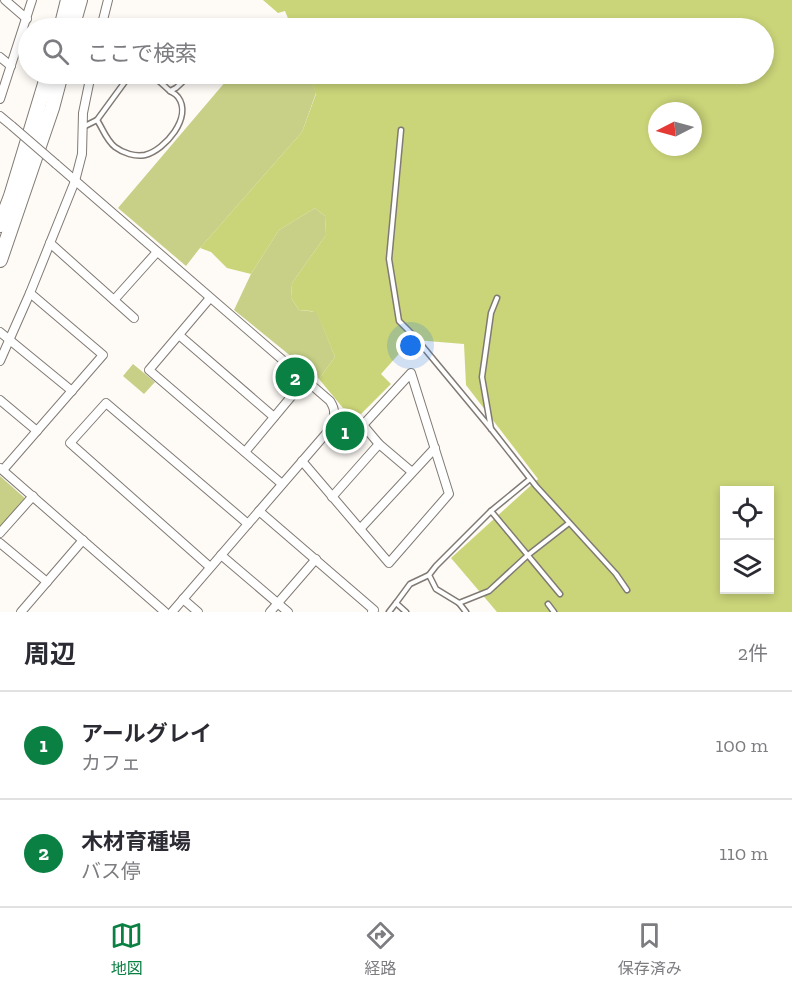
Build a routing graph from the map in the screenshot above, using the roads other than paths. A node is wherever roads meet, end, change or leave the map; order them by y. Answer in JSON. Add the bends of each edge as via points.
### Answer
{"nodes":[{"id":1,"x":5,"y":0,"type":"edge"},
{"id":2,"x":32,"y":0,"type":"edge"},
{"id":3,"x":80,"y":0,"type":"edge"},
{"id":4,"x":108,"y":0,"type":"edge"},
{"id":5,"x":26,"y":18,"type":"edge"},
{"id":6,"x":27,"y":18,"type":"edge"},
{"id":7,"x":75,"y":18,"type":"edge"},
{"id":8,"x":104,"y":18,"type":"edge"},
{"id":9,"x":18,"y":45,"type":"edge"},
{"id":10,"x":0,"y":57,"type":"edge"},
{"id":11,"x":11,"y":66,"type":"junction"},
{"id":12,"x":45,"y":84,"type":"edge"},
{"id":13,"x":58,"y":84,"type":"edge"},
{"id":14,"x":89,"y":84,"type":"edge"},
{"id":15,"x":123,"y":84,"type":"edge"},
{"id":16,"x":162,"y":84,"type":"edge"},
{"id":17,"x":180,"y":84,"type":"edge"},
{"id":18,"x":170,"y":91,"type":"junction"},
{"id":19,"x":0,"y":99,"type":"edge"},
{"id":20,"x":0,"y":116,"type":"edge"},
{"id":21,"x":97,"y":120,"type":"junction"},
{"id":22,"x":82,"y":127,"type":"junction"},
{"id":23,"x":402,"y":130,"type":"dead end"},
{"id":24,"x":75,"y":181,"type":"junction"},
{"id":25,"x":0,"y":225,"type":"edge"},
{"id":26,"x":50,"y":243,"type":"junction"},
{"id":27,"x":157,"y":252,"type":"junction"},
{"id":28,"x":0,"y":260,"type":"edge"},
{"id":29,"x":30,"y":293,"type":"junction"},
{"id":30,"x":210,"y":298,"type":"junction"},
{"id":31,"x":497,"y":298,"type":"dead end"},
{"id":32,"x":114,"y":300,"type":"junction"},
{"id":33,"x":134,"y":318,"type":"dead end"},
{"id":34,"x":0,"y":332,"type":"edge"},
{"id":35,"x":179,"y":335,"type":"junction"},
{"id":36,"x":10,"y":340,"type":"junction"},
{"id":37,"x":0,"y":361,"type":"edge"},
{"id":38,"x":305,"y":380,"type":"junction"},
{"id":39,"x":72,"y":392,"type":"junction"},
{"id":40,"x":0,"y":400,"type":"edge"},
{"id":41,"x":334,"y":414,"type":"junction"},
{"id":42,"x":274,"y":417,"type":"junction"},
{"id":43,"x":363,"y":424,"type":"junction"},
{"id":44,"x":492,"y":430,"type":"junction"},
{"id":45,"x":37,"y":431,"type":"junction"},
{"id":46,"x":379,"y":444,"type":"junction"},
{"id":47,"x":435,"y":448,"type":"junction"},
{"id":48,"x":245,"y":452,"type":"junction"},
{"id":49,"x":302,"y":461,"type":"junction"},
{"id":50,"x":1,"y":469,"type":"edge"},
{"id":51,"x":412,"y":472,"type":"junction"},
{"id":52,"x":530,"y":478,"type":"junction"},
{"id":53,"x":282,"y":484,"type":"junction"},
{"id":54,"x":33,"y":496,"type":"junction"},
{"id":55,"x":332,"y":497,"type":"junction"},
{"id":56,"x":259,"y":511,"type":"junction"},
{"id":57,"x":491,"y":511,"type":"junction"},
{"id":58,"x":569,"y":523,"type":"junction"},
{"id":59,"x":248,"y":524,"type":"junction"},
{"id":60,"x":360,"y":530,"type":"junction"},
{"id":61,"x":0,"y":534,"type":"edge"},
{"id":62,"x":83,"y":540,"type":"junction"},
{"id":63,"x":0,"y":543,"type":"edge"},
{"id":64,"x":221,"y":555,"type":"junction"},
{"id":65,"x":528,"y":555,"type":"junction"},
{"id":66,"x":316,"y":559,"type":"junction"},
{"id":67,"x":210,"y":567,"type":"junction"},
{"id":68,"x":429,"y":575,"type":"junction"},
{"id":69,"x":47,"y":582,"type":"junction"},
{"id":70,"x":627,"y":590,"type":"dead end"},
{"id":71,"x":560,"y":594,"type":"dead end"},
{"id":72,"x":183,"y":599,"type":"junction"},
{"id":73,"x":278,"y":603,"type":"junction"},
{"id":74,"x":396,"y":603,"type":"junction"},
{"id":75,"x":459,"y":603,"type":"junction"},
{"id":76,"x":548,"y":604,"type":"dead end"},
{"id":77,"x":21,"y":612,"type":"edge"},
{"id":78,"x":165,"y":612,"type":"edge"},
{"id":79,"x":172,"y":612,"type":"edge"},
{"id":80,"x":198,"y":612,"type":"edge"},
{"id":81,"x":270,"y":612,"type":"edge"},
{"id":82,"x":288,"y":612,"type":"edge"},
{"id":83,"x":372,"y":612,"type":"edge"},
{"id":84,"x":389,"y":612,"type":"edge"},
{"id":85,"x":406,"y":612,"type":"edge"},
{"id":86,"x":466,"y":612,"type":"edge"},
{"id":87,"x":554,"y":612,"type":"edge"}],
"edges":[{"from":1,"to":5,"type":"street"},
{"from":2,"to":6,"type":"street"},
{"from":3,"to":7,"type":"highway"},
{"from":4,"to":8,"type":"street"},
{"from":9,"to":11,"type":"street"},
{"from":10,"to":11,"type":"street"},
{"from":11,"to":19,"type":"street"},
{"from":12,"to":25,"type":"highway"},
{"from":13,"to":28,"type":"highway"},
{"from":14,"to":22,"type":"street"},
{"from":15,"to":21,"type":"lane"},
{"from":16,"to":18,"type":"lane"},
{"from":17,"to":18,"type":"lane"},
{"from":18,"to":21,"type":"lane","via":[[182,107],[180,124],[164,144],[147,154],[130,155],[116,148]]},
{"from":20,"to":24,"type":"street","bridge":true},
{"from":21,"to":22,"type":"lane"},
{"from":22,"to":24,"type":"street","via":[[82,154]]},
{"from":23,"to":44,"type":"lane","via":[[389,259],[399,321]]},
{"from":24,"to":26,"type":"street"},
{"from":24,"to":27,"type":"street"},
{"from":26,"to":29,"type":"street"},
{"from":26,"to":32,"type":"street"},
{"from":27,"to":30,"type":"street"},
{"from":27,"to":32,"type":"street"},
{"from":29,"to":36,"type":"street"},
{"from":29,"to":39,"type":"street","via":[[103,355]]},
{"from":30,"to":35,"type":"street"},
{"from":30,"to":38,"type":"street"},
{"from":31,"to":44,"type":"lane","via":[[491,313],[482,376]]},
{"from":32,"to":33,"type":"street"},
{"from":34,"to":36,"type":"street"},
{"from":35,"to":42,"type":"street"},
{"from":35,"to":48,"type":"street","via":[[149,370]]},
{"from":36,"to":37,"type":"street"},
{"from":36,"to":39,"type":"street"},
{"from":38,"to":41,"type":"street","via":[[330,401]]},
{"from":38,"to":42,"type":"street"},
{"from":39,"to":45,"type":"street"},
{"from":40,"to":45,"type":"street"},
{"from":41,"to":43,"type":"street"},
{"from":41,"to":49,"type":"street","via":[[330,429]]},
{"from":42,"to":48,"type":"street"},
{"from":43,"to":46,"type":"street"},
{"from":43,"to":47,"type":"street","via":[[411,373]]},
{"from":44,"to":52,"type":"lane"},
{"from":45,"to":50,"type":"street"},
{"from":46,"to":51,"type":"street"},
{"from":46,"to":55,"type":"street"},
{"from":47,"to":51,"type":"street"},
{"from":47,"to":60,"type":"street","via":[[449,494],[389,563]]},
{"from":48,"to":53,"type":"street"},
{"from":49,"to":53,"type":"street"},
{"from":49,"to":55,"type":"street"},
{"from":50,"to":54,"type":"street"},
{"from":51,"to":60,"type":"street"},
{"from":52,"to":57,"type":"lane"},
{"from":52,"to":58,"type":"lane"},
{"from":53,"to":56,"type":"street"},
{"from":54,"to":61,"type":"street"},
{"from":54,"to":62,"type":"street"},
{"from":55,"to":60,"type":"street"},
{"from":56,"to":59,"type":"street"},
{"from":56,"to":66,"type":"street"},
{"from":57,"to":65,"type":"lane"},
{"from":57,"to":68,"type":"lane"},
{"from":58,"to":65,"type":"lane"},
{"from":58,"to":70,"type":"lane"},
{"from":59,"to":64,"type":"street"},
{"from":59,"to":67,"type":"street","via":[[106,403],[70,443]]},
{"from":62,"to":69,"type":"street"},
{"from":62,"to":78,"type":"street"},
{"from":63,"to":69,"type":"street"},
{"from":64,"to":67,"type":"street"},
{"from":64,"to":73,"type":"street"},
{"from":65,"to":71,"type":"lane"},
{"from":65,"to":75,"type":"lane","via":[[489,591]]},
{"from":66,"to":73,"type":"street"},
{"from":66,"to":83,"type":"street"},
{"from":67,"to":72,"type":"street"},
{"from":68,"to":74,"type":"lane","via":[[410,584]]},
{"from":68,"to":75,"type":"lane","via":[[436,589]]},
{"from":69,"to":77,"type":"street"},
{"from":72,"to":79,"type":"street"},
{"from":72,"to":80,"type":"street"},
{"from":73,"to":81,"type":"street"},
{"from":73,"to":82,"type":"street"},
{"from":74,"to":84,"type":"lane"},
{"from":74,"to":85,"type":"lane"},
{"from":75,"to":86,"type":"lane"},
{"from":76,"to":87,"type":"lane"}]}
